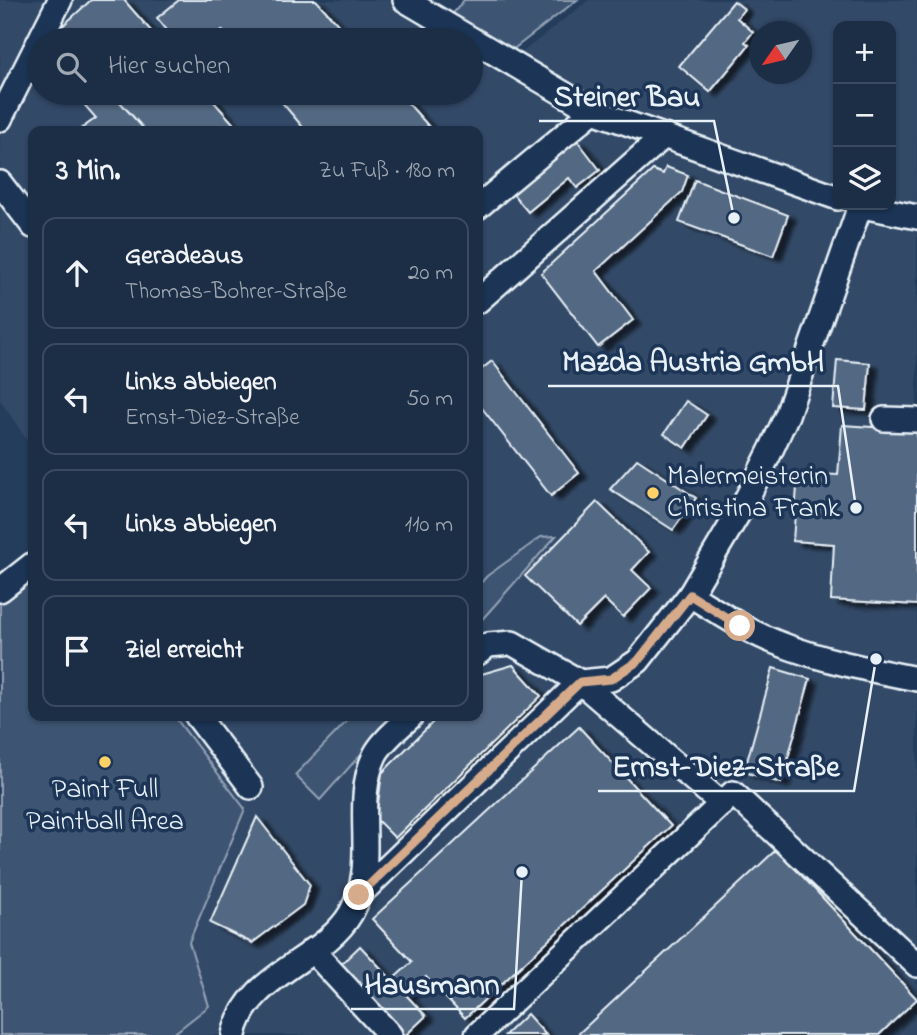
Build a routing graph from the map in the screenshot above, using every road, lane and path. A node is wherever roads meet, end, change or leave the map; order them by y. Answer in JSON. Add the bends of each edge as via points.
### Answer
{"nodes":[{"id":1,"x":60,"y":0,"type":"edge"},
{"id":2,"x":405,"y":0,"type":"edge"},
{"id":3,"x":46,"y":28,"type":"edge"},
{"id":4,"x":452,"y":28,"type":"edge"},
{"id":5,"x":483,"y":46,"type":"edge"},
{"id":6,"x":28,"y":63,"type":"edge"},
{"id":7,"x":593,"y":111,"type":"junction"},
{"id":8,"x":0,"y":119,"type":"edge"},
{"id":9,"x":664,"y":136,"type":"junction"},
{"id":10,"x":0,"y":183,"type":"edge"},
{"id":11,"x":833,"y":196,"type":"edge"},
{"id":12,"x":483,"y":203,"type":"edge"},
{"id":13,"x":850,"y":210,"type":"edge"},
{"id":14,"x":884,"y":210,"type":"edge"},
{"id":15,"x":917,"y":217,"type":"edge"},
{"id":16,"x":28,"y":219,"type":"edge"},
{"id":17,"x":483,"y":297,"type":"edge"},
{"id":18,"x":884,"y":419,"type":"dead end"},
{"id":19,"x":917,"y":420,"type":"edge"},
{"id":20,"x":28,"y":569,"type":"edge"},
{"id":21,"x":0,"y":590,"type":"edge"},
{"id":22,"x":690,"y":595,"type":"junction"},
{"id":23,"x":483,"y":649,"type":"edge"},
{"id":24,"x":917,"y":679,"type":"edge"},
{"id":25,"x":580,"y":682,"type":"junction"},
{"id":26,"x":201,"y":721,"type":"edge"},
{"id":27,"x":406,"y":721,"type":"edge"},
{"id":28,"x":251,"y":786,"type":"dead end"},
{"id":29,"x":722,"y":804,"type":"junction"},
{"id":30,"x":359,"y":895,"type":"junction"},
{"id":31,"x":312,"y":950,"type":"junction"},
{"id":32,"x":917,"y":965,"type":"edge"},
{"id":33,"x":234,"y":1035,"type":"edge"},
{"id":34,"x":390,"y":1035,"type":"edge"},
{"id":35,"x":477,"y":1035,"type":"edge"}],
"edges":[{"from":1,"to":3,"type":"street"},
{"from":2,"to":4,"type":"street"},
{"from":5,"to":7,"type":"street"},
{"from":6,"to":8,"type":"street"},
{"from":7,"to":9,"type":"street"},
{"from":7,"to":12,"type":"street"},
{"from":9,"to":11,"type":"street"},
{"from":9,"to":17,"type":"street"},
{"from":10,"to":16,"type":"street"},
{"from":13,"to":22,"type":"street","via":[[787,415],[745,502]]},
{"from":14,"to":15,"type":"street"},
{"from":18,"to":19,"type":"street"},
{"from":20,"to":21,"type":"street"},
{"from":22,"to":24,"type":"street","via":[[777,643]]},
{"from":22,"to":25,"type":"street","via":[[638,661],[611,679]]},
{"from":23,"to":25,"type":"street","via":[[512,643]]},
{"from":25,"to":29,"type":"street"},
{"from":25,"to":30,"type":"street"},
{"from":26,"to":28,"type":"street"},
{"from":27,"to":30,"type":"street","via":[[376,754],[366,787],[365,877]]},
{"from":29,"to":32,"type":"street","via":[[733,793]]},
{"from":29,"to":35,"type":"street"},
{"from":30,"to":31,"type":"street","via":[[350,915]]},
{"from":31,"to":33,"type":"street","via":[[251,999]]},
{"from":31,"to":34,"type":"street"}]}
